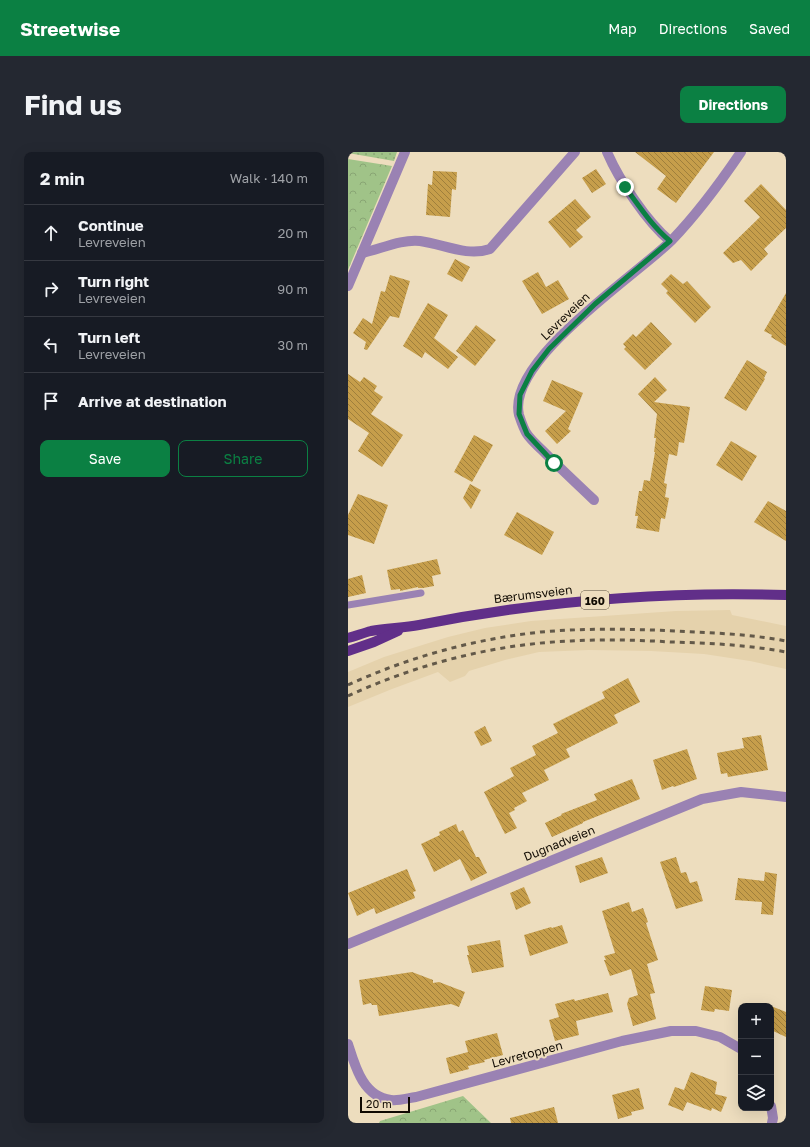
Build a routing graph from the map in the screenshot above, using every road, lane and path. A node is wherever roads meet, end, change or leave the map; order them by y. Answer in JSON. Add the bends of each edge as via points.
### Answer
{"nodes":[{"id":1,"x":405,"y":152,"type":"edge"},
{"id":2,"x":575,"y":152,"type":"edge"},
{"id":3,"x":607,"y":152,"type":"edge"},
{"id":4,"x":741,"y":152,"type":"edge"},
{"id":5,"x":670,"y":241,"type":"junction"},
{"id":6,"x":362,"y":253,"type":"junction"},
{"id":7,"x":348,"y":286,"type":"edge"},
{"id":8,"x":594,"y":500,"type":"dead end"},
{"id":9,"x":421,"y":593,"type":"dead end"},
{"id":10,"x":786,"y":595,"type":"edge"},
{"id":11,"x":348,"y":606,"type":"edge"},
{"id":12,"x":405,"y":628,"type":"junction"},
{"id":13,"x":348,"y":638,"type":"edge"},
{"id":14,"x":348,"y":651,"type":"edge"},
{"id":15,"x":786,"y":797,"type":"edge"},
{"id":16,"x":348,"y":944,"type":"edge"},
{"id":17,"x":348,"y":1044,"type":"edge"},
{"id":18,"x":738,"y":1047,"type":"edge"},
{"id":19,"x":772,"y":1111,"type":"edge"},
{"id":20,"x":772,"y":1123,"type":"edge"}],
"edges":[{"from":1,"to":6,"type":"street"},
{"from":2,"to":6,"type":"street","via":[[490,248],[481,252],[468,251],[419,241],[402,242]]},
{"from":3,"to":5,"type":"street","via":[[625,187],[653,224]]},
{"from":4,"to":5,"type":"street","name":"Levreveien","via":[[704,205]]},
{"from":5,"to":8,"type":"street","name":"Levreveien","via":[[595,304],[549,349],[532,371],[520,395],[519,414],[527,434]]},
{"from":6,"to":7,"type":"street"},
{"from":9,"to":11,"type":"lane"},
{"from":10,"to":12,"type":"main road","name":"Bærumsveien","number":"160","via":[[708,594],[605,599],[502,610]]},
{"from":12,"to":13,"type":"main road","name":"Bærumsveien","number":"160","via":[[371,631]]},
{"from":12,"to":14,"type":"main road","name":"Bærumsveien","number":"160"},
{"from":15,"to":16,"type":"street","name":"Dugnadveien","via":[[741,792],[702,799]]},
{"from":17,"to":18,"type":"street","name":"Levretoppen","via":[[357,1072],[368,1088],[376,1096],[392,1100],[416,1097],[622,1041],[670,1031],[696,1030],[720,1037]]},
{"from":19,"to":20,"type":"street"}]}
